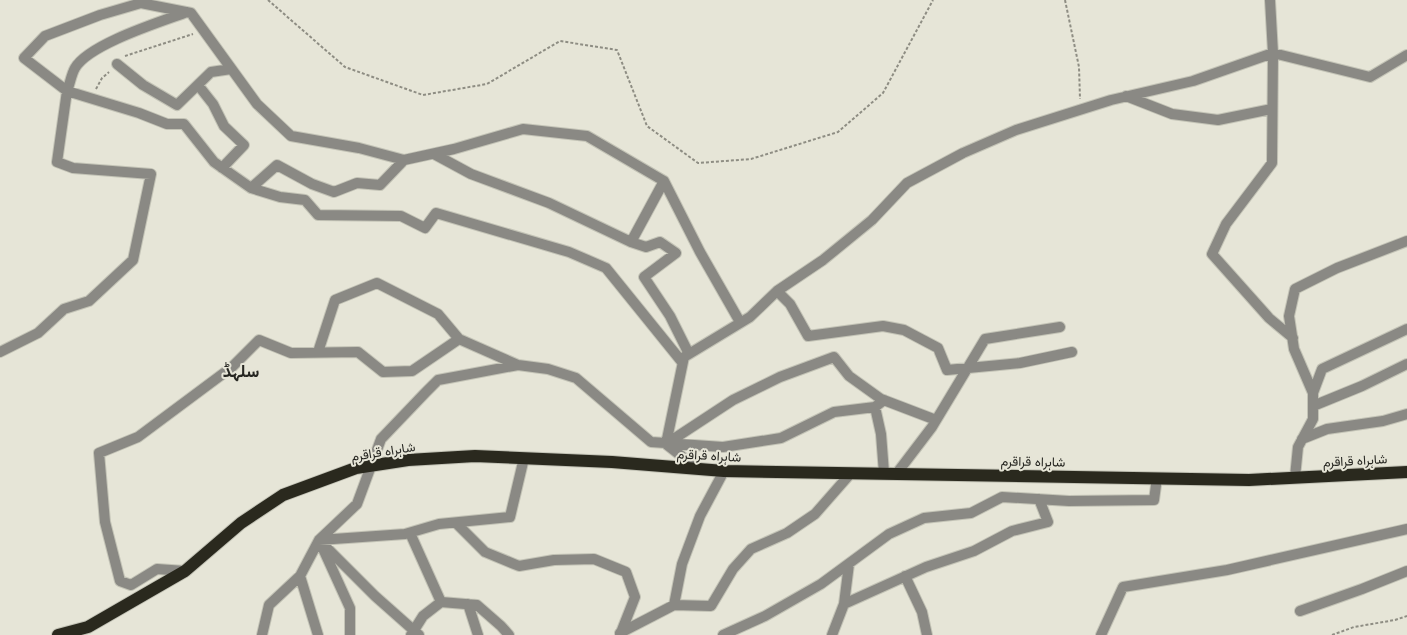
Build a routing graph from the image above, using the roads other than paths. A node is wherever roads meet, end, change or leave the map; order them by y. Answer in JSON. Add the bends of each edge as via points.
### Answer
{"nodes":[{"id":1,"x":1270,"y":0,"type":"edge"},
{"id":2,"x":187,"y":12,"type":"junction"},
{"id":3,"x":1273,"y":53,"type":"junction"},
{"id":4,"x":1407,"y":55,"type":"edge"},
{"id":5,"x":117,"y":64,"type":"road end"},
{"id":6,"x":231,"y":69,"type":"junction"},
{"id":7,"x":198,"y":84,"type":"junction"},
{"id":8,"x":67,"y":91,"type":"junction"},
{"id":9,"x":1126,"y":96,"type":"junction"},
{"id":10,"x":1272,"y":109,"type":"junction"},
{"id":11,"x":434,"y":154,"type":"junction"},
{"id":12,"x":404,"y":160,"type":"junction"},
{"id":13,"x":222,"y":168,"type":"junction"},
{"id":14,"x":664,"y":181,"type":"junction"},
{"id":15,"x":251,"y":188,"type":"junction"},
{"id":16,"x":1407,"y":241,"type":"edge"},
{"id":17,"x":631,"y":242,"type":"junction"},
{"id":18,"x":777,"y":291,"type":"junction"},
{"id":19,"x":740,"y":322,"type":"junction"},
{"id":20,"x":1060,"y":326,"type":"dead end"},
{"id":21,"x":1407,"y":329,"type":"edge"},
{"id":22,"x":1293,"y":338,"type":"junction"},
{"id":23,"x":459,"y":339,"type":"junction"},
{"id":24,"x":0,"y":352,"type":"edge"},
{"id":25,"x":318,"y":352,"type":"junction"},
{"id":26,"x":1072,"y":352,"type":"dead end"},
{"id":27,"x":689,"y":354,"type":"junction"},
{"id":28,"x":682,"y":362,"type":"junction"},
{"id":29,"x":1407,"y":364,"type":"edge"},
{"id":30,"x":518,"y":365,"type":"junction"},
{"id":31,"x":967,"y":370,"type":"junction"},
{"id":32,"x":1313,"y":393,"type":"junction"},
{"id":33,"x":884,"y":400,"type":"junction"},
{"id":34,"x":1313,"y":406,"type":"junction"},
{"id":35,"x":876,"y":407,"type":"junction"},
{"id":36,"x":1407,"y":414,"type":"edge"},
{"id":37,"x":936,"y":420,"type":"junction"},
{"id":38,"x":1302,"y":439,"type":"junction"},
{"id":39,"x":666,"y":444,"type":"junction"},
{"id":40,"x":524,"y":458,"type":"junction"},
{"id":41,"x":372,"y":466,"type":"junction"},
{"id":42,"x":698,"y":469,"type":"junction"},
{"id":43,"x":724,"y":471,"type":"junction"},
{"id":44,"x":1407,"y":472,"type":"edge"},
{"id":45,"x":851,"y":473,"type":"junction"},
{"id":46,"x":884,"y":473,"type":"junction"},
{"id":47,"x":897,"y":473,"type":"junction"},
{"id":48,"x":1296,"y":477,"type":"junction"},
{"id":49,"x":1157,"y":478,"type":"junction"},
{"id":50,"x":1039,"y":499,"type":"junction"},
{"id":51,"x":456,"y":522,"type":"junction"},
{"id":52,"x":1407,"y":529,"type":"edge"},
{"id":53,"x":410,"y":533,"type":"junction"},
{"id":54,"x":319,"y":540,"type":"junction"},
{"id":55,"x":848,"y":564,"type":"junction"},
{"id":56,"x":185,"y":571,"type":"junction"},
{"id":57,"x":1407,"y":571,"type":"edge"},
{"id":58,"x":300,"y":576,"type":"junction"},
{"id":59,"x":906,"y":576,"type":"junction"},
{"id":60,"x":441,"y":602,"type":"junction"},
{"id":61,"x":468,"y":604,"type":"junction"},
{"id":62,"x":674,"y":604,"type":"junction"},
{"id":63,"x":844,"y":604,"type":"junction"},
{"id":64,"x":1300,"y":611,"type":"dead end"},
{"id":65,"x":414,"y":634,"type":"edge"},
{"id":66,"x":619,"y":634,"type":"edge"},
{"id":67,"x":58,"y":635,"type":"edge"},
{"id":68,"x":262,"y":635,"type":"edge"},
{"id":69,"x":318,"y":635,"type":"edge"},
{"id":70,"x":350,"y":635,"type":"edge"},
{"id":71,"x":478,"y":635,"type":"edge"},
{"id":72,"x":509,"y":635,"type":"edge"},
{"id":73,"x":723,"y":635,"type":"edge"},
{"id":74,"x":832,"y":635,"type":"edge"},
{"id":75,"x":927,"y":635,"type":"edge"},
{"id":76,"x":1101,"y":635,"type":"edge"}],
"edges":[{"from":1,"to":3,"type":"street"},
{"from":2,"to":6,"type":"street","via":[[191,13]]},
{"from":2,"to":8,"type":"street","via":[[120,38],[88,54],[75,68]]},
{"from":2,"to":8,"type":"street","via":[[142,3],[100,15],[46,36],[24,58]]},
{"from":3,"to":4,"type":"street","via":[[1370,77]]},
{"from":3,"to":9,"type":"street","via":[[1193,81]]},
{"from":3,"to":10,"type":"street"},
{"from":5,"to":7,"type":"street","via":[[143,85],[177,105]]},
{"from":6,"to":7,"type":"street","via":[[211,72]]},
{"from":6,"to":12,"type":"street","via":[[257,104],[291,136],[359,148]]},
{"from":7,"to":13,"type":"street","via":[[213,104],[224,126],[244,145]]},
{"from":8,"to":13,"type":"street","via":[[167,124],[184,124],[214,162]]},
{"from":8,"to":24,"type":"street","via":[[57,162],[73,168],[151,174],[133,260],[89,301],[64,309],[38,333]]},
{"from":9,"to":10,"type":"street","via":[[1172,114],[1218,120]]},
{"from":9,"to":18,"type":"street","via":[[1016,130],[964,153],[907,183],[872,220],[823,260]]},
{"from":10,"to":22,"type":"street","via":[[1272,163],[1226,224],[1212,254],[1269,318]]},
{"from":11,"to":12,"type":"street"},
{"from":11,"to":14,"type":"street","via":[[523,129],[587,136]]},
{"from":11,"to":17,"type":"street","via":[[470,174],[549,203]]},
{"from":12,"to":15,"type":"street","via":[[380,185],[356,183],[334,192],[312,184],[277,165]]},
{"from":13,"to":15,"type":"street"},
{"from":14,"to":17,"type":"street"},
{"from":14,"to":19,"type":"street"},
{"from":15,"to":28,"type":"street","via":[[280,197],[305,200],[318,215],[401,216],[425,228],[436,213],[569,252],[606,268]]},
{"from":16,"to":22,"type":"street","via":[[1337,268],[1295,289],[1289,316]]},
{"from":17,"to":27,"type":"street","via":[[646,247],[660,242],[676,253],[644,277],[670,316]]},
{"from":18,"to":19,"type":"street","via":[[750,318]]},
{"from":18,"to":31,"type":"street","via":[[790,304],[808,336],[883,326],[904,330],[938,348],[947,370]]},
{"from":19,"to":27,"type":"street"},
{"from":20,"to":31,"type":"street","via":[[985,339]]},
{"from":21,"to":32,"type":"street","via":[[1322,369]]},
{"from":22,"to":32,"type":"street","via":[[1294,349]]},
{"from":23,"to":25,"type":"street","via":[[412,371],[383,372],[358,352]]},
{"from":23,"to":25,"type":"street","via":[[438,314],[377,283],[335,300]]},
{"from":23,"to":30,"type":"street"},
{"from":25,"to":56,"type":"street","via":[[291,353],[259,340],[232,367],[138,437],[99,453],[105,522],[120,581],[131,585],[157,569]]},
{"from":26,"to":31,"type":"street","via":[[1020,363]]},
{"from":27,"to":28,"type":"street"},
{"from":28,"to":39,"type":"street"},
{"from":29,"to":34,"type":"street"},
{"from":30,"to":39,"type":"street","via":[[548,369],[576,378],[651,442]]},
{"from":30,"to":41,"type":"street","via":[[438,380],[381,439]]},
{"from":31,"to":37,"type":"street"},
{"from":32,"to":34,"type":"street"},
{"from":33,"to":35,"type":"street"},
{"from":33,"to":37,"type":"street"},
{"from":33,"to":39,"type":"street","via":[[849,376],[834,357],[780,377],[733,400]]},
{"from":34,"to":38,"type":"street","via":[[1313,419]]},
{"from":35,"to":39,"type":"street","via":[[834,412],[781,438],[723,446]]},
{"from":35,"to":46,"type":"street"},
{"from":36,"to":38,"type":"street","via":[[1383,421],[1327,429]]},
{"from":37,"to":47,"type":"street"},
{"from":38,"to":48,"type":"street","via":[[1298,447]]},
{"from":39,"to":42,"type":"street"},
{"from":40,"to":41,"type":"highway","name":"شاہراہ قراقرم","via":[[475,456],[408,460]]},
{"from":40,"to":42,"type":"highway","name":"شاہراہ قراقرم"},
{"from":40,"to":51,"type":"street","via":[[510,517]]},
{"from":41,"to":54,"type":"street","via":[[357,504]]},
{"from":41,"to":56,"type":"highway","name":"شاہراہ قراقرم","via":[[356,468],[283,495],[241,523]]},
{"from":42,"to":43,"type":"highway","name":"شاہراہ قراقرم"},
{"from":43,"to":45,"type":"highway","name":"شاہراہ قراقرم"},
{"from":43,"to":62,"type":"street","via":[[700,516],[682,564]]},
{"from":44,"to":48,"type":"highway","name":"شاہراہ قراقرم"},
{"from":45,"to":46,"type":"highway","name":"شاہراہ قراقرم"},
{"from":45,"to":62,"type":"street","via":[[815,514],[787,534],[750,549],[733,569],[711,606]]},
{"from":46,"to":47,"type":"highway","name":"شاہراہ قراقرم"},
{"from":47,"to":49,"type":"highway","name":"شاہراہ قراقرم"},
{"from":48,"to":49,"type":"highway","name":"شاہراہ قراقرم","via":[[1249,480]]},
{"from":49,"to":50,"type":"street","via":[[1154,500]]},
{"from":50,"to":55,"type":"street","via":[[1002,497],[971,513],[924,518],[889,534]]},
{"from":50,"to":59,"type":"street","via":[[1048,522],[1012,531],[974,551]]},
{"from":51,"to":53,"type":"street","via":[[439,524]]},
{"from":51,"to":66,"type":"street","via":[[485,552],[519,566],[554,560],[594,559],[626,572],[635,597]]},
{"from":52,"to":76,"type":"street","via":[[1227,570],[1123,587]]},
{"from":53,"to":54,"type":"street"},
{"from":53,"to":60,"type":"street"},
{"from":54,"to":58,"type":"street"},
{"from":54,"to":65,"type":"street"},
{"from":54,"to":70,"type":"street","via":[[350,608]]},
{"from":55,"to":63,"type":"street"},
{"from":55,"to":73,"type":"street","via":[[821,584],[765,616]]},
{"from":56,"to":67,"type":"highway","name":"شاہراہ قراقرم","via":[[88,628]]},
{"from":57,"to":64,"type":"street","via":[[1362,590]]},
{"from":58,"to":68,"type":"street","via":[[269,605]]},
{"from":58,"to":69,"type":"street"},
{"from":59,"to":63,"type":"street"},
{"from":59,"to":75,"type":"street","via":[[922,612]]},
{"from":60,"to":61,"type":"street"},
{"from":60,"to":65,"type":"street","via":[[423,616]]},
{"from":61,"to":71,"type":"street"},
{"from":61,"to":72,"type":"street","via":[[477,605]]},
{"from":62,"to":66,"type":"street"},
{"from":63,"to":74,"type":"street"}]}
